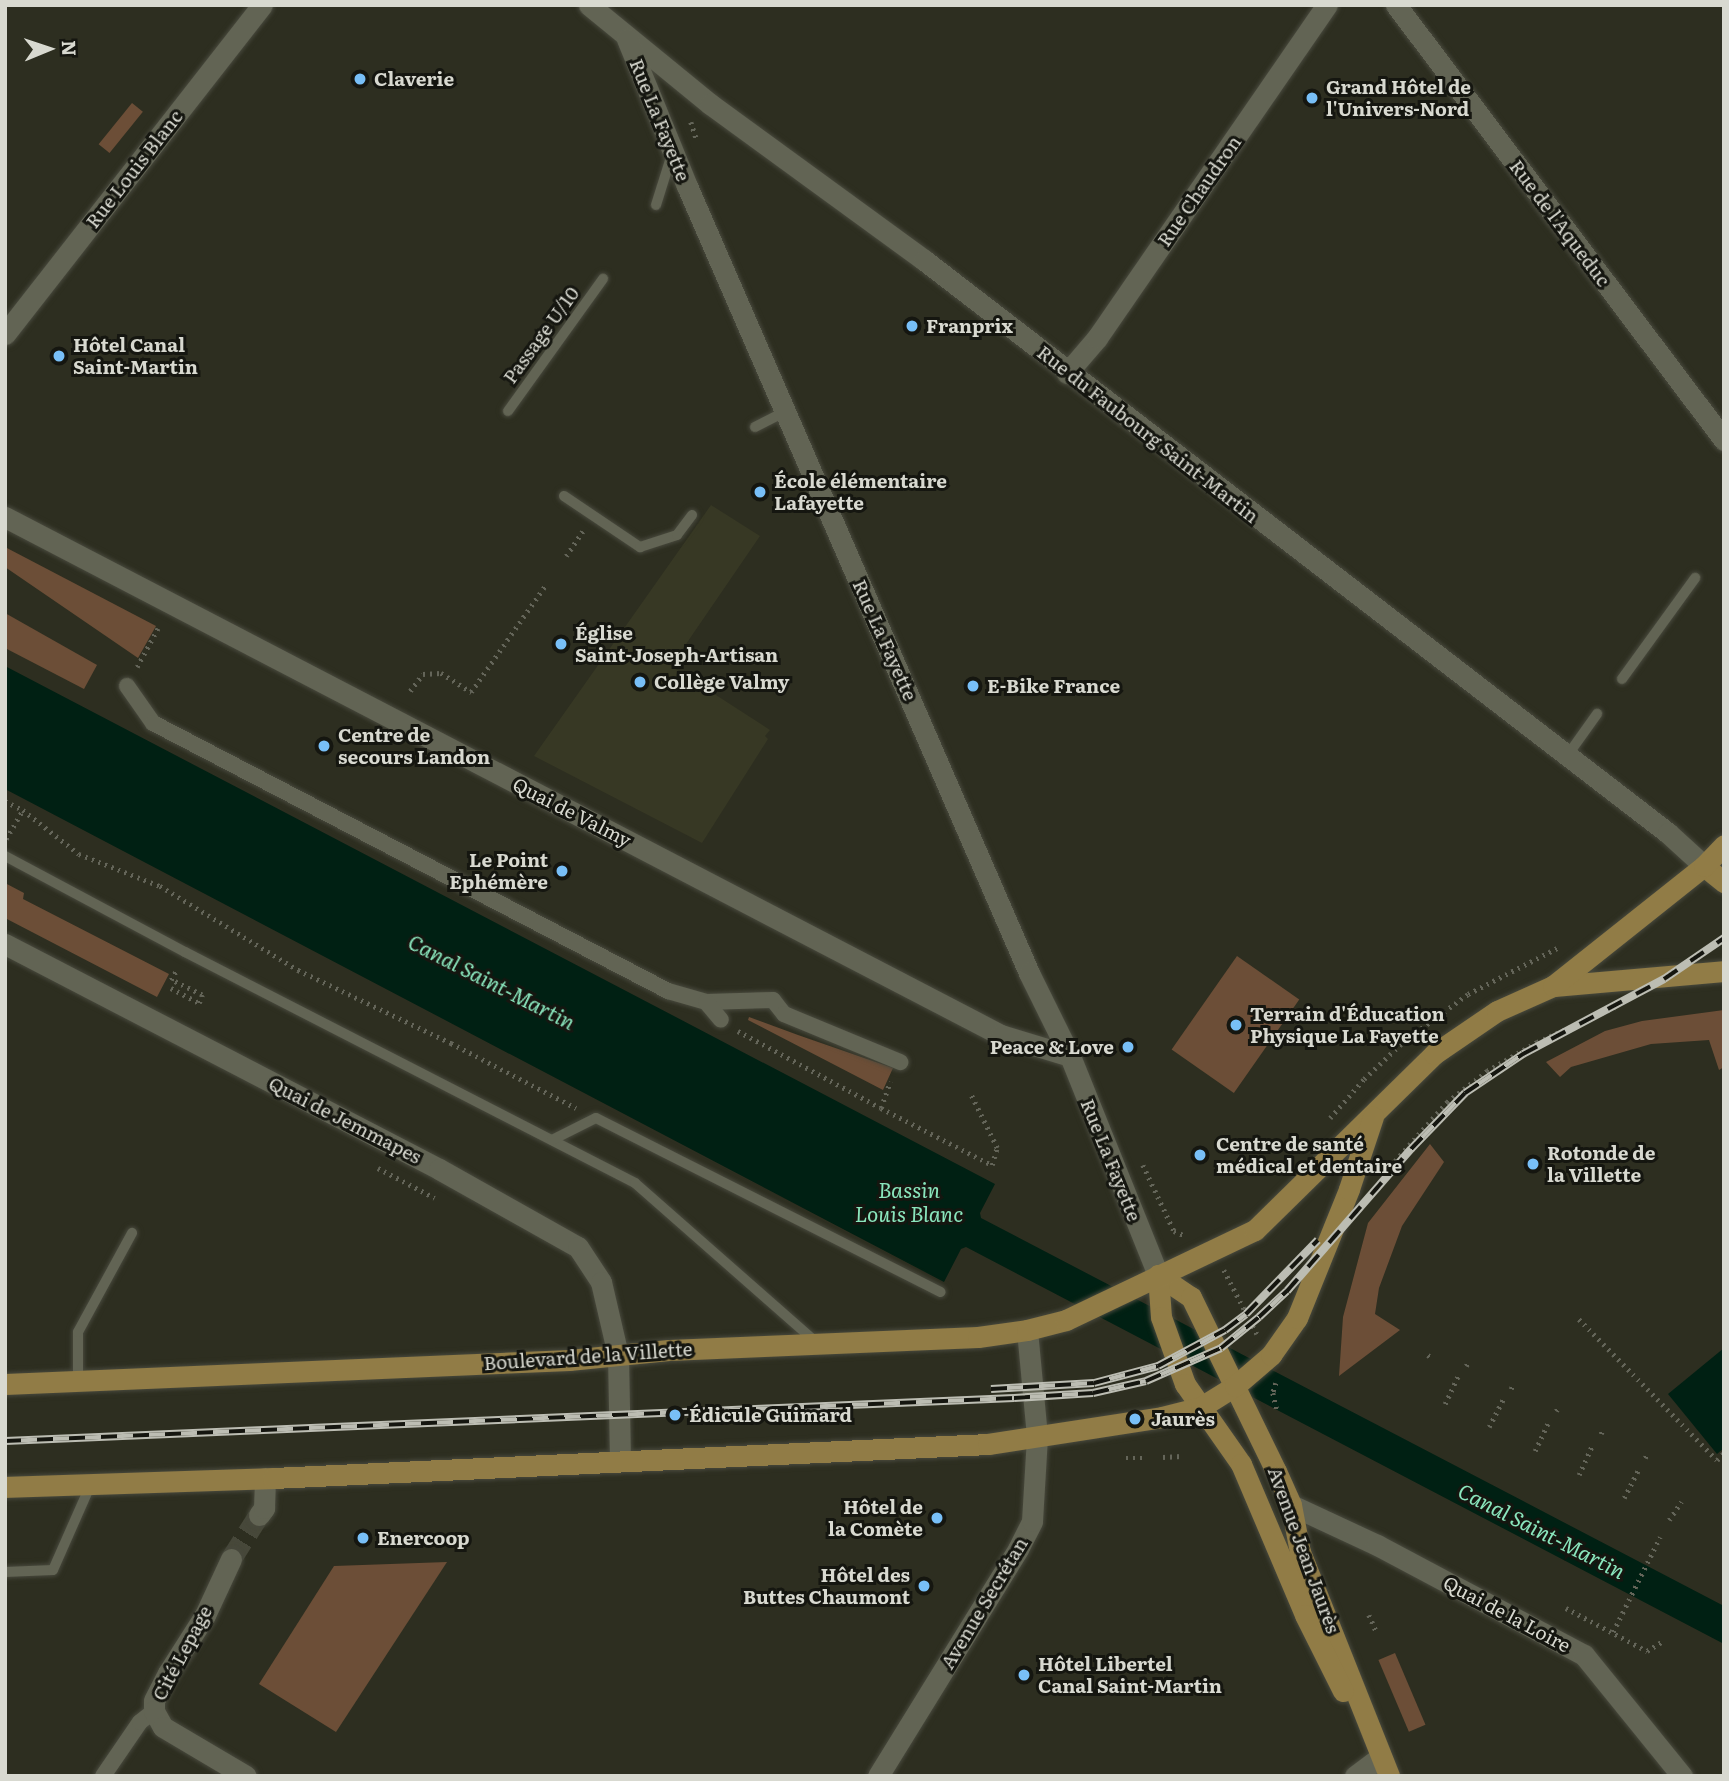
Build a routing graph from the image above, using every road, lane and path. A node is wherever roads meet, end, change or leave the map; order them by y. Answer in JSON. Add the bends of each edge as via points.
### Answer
{"nodes":[{"id":1,"x":262,"y":5,"type":"edge"},
{"id":2,"x":589,"y":5,"type":"edge"},
{"id":3,"x":611,"y":5,"type":"edge"},
{"id":4,"x":1327,"y":5,"type":"edge"},
{"id":5,"x":1396,"y":5,"type":"edge"},
{"id":6,"x":626,"y":36,"type":"junction"},
{"id":7,"x":674,"y":148,"type":"junction"},
{"id":8,"x":656,"y":205,"type":"dead end"},
{"id":9,"x":603,"y":279,"type":"dead end"},
{"id":10,"x":5,"y":334,"type":"edge"},
{"id":11,"x":1067,"y":373,"type":"junction"},
{"id":12,"x":508,"y":411,"type":"dead end"},
{"id":13,"x":785,"y":412,"type":"junction"},
{"id":14,"x":755,"y":427,"type":"dead end"},
{"id":15,"x":1724,"y":440,"type":"edge"},
{"id":16,"x":564,"y":496,"type":"dead end"},
{"id":17,"x":593,"y":515,"type":"junction"},
{"id":18,"x":692,"y":515,"type":"dead end"},
{"id":19,"x":5,"y":517,"type":"edge"},
{"id":20,"x":566,"y":556,"type":"dead end"},
{"id":21,"x":1695,"y":578,"type":"dead end"},
{"id":22,"x":545,"y":586,"type":"dead end"},
{"id":23,"x":158,"y":628,"type":"dead end"},
{"id":24,"x":140,"y":661,"type":"dead end"},
{"id":25,"x":1622,"y":679,"type":"dead end"},
{"id":26,"x":127,"y":686,"type":"dead end"},
{"id":27,"x":411,"y":691,"type":"dead end"},
{"id":28,"x":1597,"y":714,"type":"dead end"},
{"id":29,"x":1567,"y":756,"type":"junction"},
{"id":30,"x":5,"y":801,"type":"edge"},
{"id":31,"x":23,"y":810,"type":"junction"},
{"id":32,"x":5,"y":840,"type":"edge"},
{"id":33,"x":1724,"y":845,"type":"edge"},
{"id":34,"x":5,"y":856,"type":"edge"},
{"id":35,"x":1703,"y":866,"type":"junction"},
{"id":36,"x":1724,"y":883,"type":"edge"},
{"id":37,"x":5,"y":944,"type":"edge"},
{"id":38,"x":1724,"y":971,"type":"edge"},
{"id":39,"x":171,"y":980,"type":"dead end"},
{"id":40,"x":1553,"y":986,"type":"junction"},
{"id":41,"x":172,"y":988,"type":"dead end"},
{"id":42,"x":706,"y":1002,"type":"junction"},
{"id":43,"x":1625,"y":1003,"type":"dead end"},
{"id":44,"x":722,"y":1020,"type":"joint"},
{"id":45,"x":1070,"y":1056,"type":"junction"},
{"id":46,"x":900,"y":1062,"type":"dead end"},
{"id":47,"x":888,"y":1086,"type":"dead end"},
{"id":48,"x":971,"y":1095,"type":"dead end"},
{"id":49,"x":1378,"y":1106,"type":"junction"},
{"id":50,"x":881,"y":1108,"type":"junction"},
{"id":51,"x":596,"y":1118,"type":"junction"},
{"id":52,"x":552,"y":1140,"type":"junction"},
{"id":53,"x":372,"y":1165,"type":"dead end"},
{"id":54,"x":1373,"y":1195,"type":"dead end"},
{"id":55,"x":445,"y":1203,"type":"dead end"},
{"id":56,"x":1163,"y":1211,"type":"dead end"},
{"id":57,"x":132,"y":1233,"type":"dead end"},
{"id":58,"x":1189,"y":1237,"type":"dead end"},
{"id":59,"x":1211,"y":1250,"type":"junction"},
{"id":60,"x":1158,"y":1275,"type":"junction"},
{"id":61,"x":940,"y":1292,"type":"dead end"},
{"id":62,"x":1579,"y":1319,"type":"dead end"},
{"id":63,"x":1027,"y":1330,"type":"junction"},
{"id":64,"x":817,"y":1343,"type":"junction"},
{"id":65,"x":618,"y":1355,"type":"junction"},
{"id":66,"x":1271,"y":1355,"type":"junction"},
{"id":67,"x":1458,"y":1376,"type":"dead end"},
{"id":68,"x":1278,"y":1378,"type":"dead end"},
{"id":69,"x":78,"y":1381,"type":"junction"},
{"id":70,"x":5,"y":1384,"type":"edge"},
{"id":71,"x":1236,"y":1385,"type":"junction"},
{"id":72,"x":1503,"y":1399,"type":"dead end"},
{"id":73,"x":1445,"y":1404,"type":"dead end"},
{"id":74,"x":1201,"y":1407,"type":"junction"},
{"id":75,"x":1278,"y":1416,"type":"dead end"},
{"id":76,"x":1548,"y":1423,"type":"dead end"},
{"id":77,"x":1489,"y":1427,"type":"dead end"},
{"id":78,"x":1037,"y":1436,"type":"junction"},
{"id":79,"x":1592,"y":1446,"type":"dead end"},
{"id":80,"x":1535,"y":1451,"type":"dead end"},
{"id":81,"x":1724,"y":1453,"type":"edge"},
{"id":82,"x":1182,"y":1456,"type":"dead end"},
{"id":83,"x":1163,"y":1457,"type":"dead end"},
{"id":84,"x":1126,"y":1458,"type":"dead end"},
{"id":85,"x":1144,"y":1458,"type":"dead end"},
{"id":86,"x":620,"y":1460,"type":"junction"},
{"id":87,"x":1638,"y":1470,"type":"dead end"},
{"id":88,"x":1579,"y":1475,"type":"dead end"},
{"id":89,"x":265,"y":1478,"type":"junction"},
{"id":90,"x":91,"y":1484,"type":"junction"},
{"id":91,"x":5,"y":1487,"type":"edge"},
{"id":92,"x":1624,"y":1498,"type":"dead end"},
{"id":93,"x":1681,"y":1502,"type":"dead end"},
{"id":94,"x":1291,"y":1505,"type":"junction"},
{"id":95,"x":259,"y":1515,"type":"tunnel mouth"},
{"id":96,"x":1669,"y":1520,"type":"dead end"},
{"id":97,"x":1661,"y":1537,"type":"dead end"},
{"id":98,"x":231,"y":1559,"type":"tunnel mouth"},
{"id":99,"x":5,"y":1572,"type":"edge"},
{"id":100,"x":1566,"y":1608,"type":"dead end"},
{"id":101,"x":1369,"y":1615,"type":"dead end"},
{"id":102,"x":1613,"y":1632,"type":"junction"},
{"id":103,"x":1377,"y":1633,"type":"dead end"},
{"id":104,"x":1663,"y":1641,"type":"dead end"},
{"id":105,"x":154,"y":1711,"type":"junction"},
{"id":106,"x":1385,"y":1766,"type":"edge"},
{"id":107,"x":103,"y":1776,"type":"edge"},
{"id":108,"x":246,"y":1776,"type":"edge"},
{"id":109,"x":878,"y":1776,"type":"edge"},
{"id":110,"x":1355,"y":1776,"type":"edge"},
{"id":111,"x":1682,"y":1776,"type":"edge"}],
"edges":[{"from":1,"to":10,"type":"street","name":"Rue Louis Blanc"},
{"from":2,"to":6,"type":"street","name":"Rue du Faubourg Saint-Martin"},
{"from":3,"to":6,"type":"street","name":"Rue La Fayette"},
{"from":4,"to":11,"type":"street","name":"Rue Chaudron","via":[[1097,338]]},
{"from":5,"to":15,"type":"street","name":"Rue de l'Aqueduc"},
{"from":6,"to":7,"type":"street","name":"Rue La Fayette"},
{"from":6,"to":11,"type":"street","name":"Rue du Faubourg Saint-Martin"},
{"from":7,"to":8,"type":"lane"},
{"from":7,"to":13,"type":"street","name":"Rue La Fayette"},
{"from":9,"to":12,"type":"lane","name":"Passage U/10"},
{"from":11,"to":29,"type":"street","name":"Rue du Faubourg Saint-Martin"},
{"from":13,"to":14,"type":"lane"},
{"from":13,"to":45,"type":"street","name":"Rue La Fayette","via":[[1029,973]]},
{"from":16,"to":17,"type":"lane"},
{"from":17,"to":18,"type":"lane","via":[[640,547],[677,535]]},
{"from":17,"to":20,"type":"path"},
{"from":19,"to":45,"type":"street","name":"Quai de Valmy","via":[[1001,1035]]},
{"from":21,"to":25,"type":"lane"},
{"from":22,"to":27,"type":"path","via":[[471,692],[441,673],[422,674]]},
{"from":23,"to":24,"type":"path"},
{"from":26,"to":42,"type":"street","via":[[153,723],[668,990]]},
{"from":28,"to":29,"type":"lane"},
{"from":29,"to":35,"type":"street","name":"Rue du Faubourg Saint-Martin","via":[[1668,833]]},
{"from":30,"to":31,"type":"path"},
{"from":31,"to":32,"type":"path"},
{"from":31,"to":51,"type":"path","via":[[79,854],[160,886],[298,970]]},
{"from":33,"to":35,"type":"main road"},
{"from":34,"to":52,"type":"lane"},
{"from":35,"to":36,"type":"main road"},
{"from":35,"to":40,"type":"main road"},
{"from":37,"to":65,"type":"street","name":"Quai de Jemmapes","via":[[439,1169],[578,1247],[601,1282]]},
{"from":38,"to":40,"type":"main road"},
{"from":39,"to":41,"type":"path","via":[[202,995],[199,1003]]},
{"from":40,"to":49,"type":"main road","name":"Boulevard de la Villette","via":[[1497,1011],[1465,1032],[1433,1054]]},
{"from":42,"to":44,"type":"street"},
{"from":42,"to":46,"type":"street","via":[[773,1000],[785,1014]]},
{"from":43,"to":54,"type":"path","via":[[1537,1042],[1487,1071],[1447,1102],[1395,1161]]},
{"from":44,"to":50,"type":"path"},
{"from":45,"to":60,"type":"street","name":"Rue La Fayette"},
{"from":47,"to":50,"type":"path"},
{"from":48,"to":50,"type":"path","via":[[997,1148],[992,1165]]},
{"from":49,"to":59,"type":"main road","name":"Boulevard de la Villette","via":[[1255,1230]]},
{"from":49,"to":66,"type":"main road","via":[[1297,1318]]},
{"from":51,"to":52,"type":"lane"},
{"from":51,"to":61,"type":"lane"},
{"from":52,"to":64,"type":"lane","via":[[635,1183]]},
{"from":53,"to":55,"type":"path","name":"Quai de Jemmapes"},
{"from":56,"to":58,"type":"path","via":[[1174,1231]]},
{"from":57,"to":69,"type":"lane","via":[[78,1332]]},
{"from":59,"to":60,"type":"main road","name":"Boulevard de la Villette"},
{"from":59,"to":66,"type":"path"},
{"from":60,"to":63,"type":"main road","name":"Boulevard de la Villette","via":[[1066,1320]]},
{"from":60,"to":71,"type":"main road","name":"Avenue Jean Jaurès","via":[[1191,1297]]},
{"from":60,"to":74,"type":"main road","name":"Avenue Jean Jaurès","via":[[1161,1317],[1185,1384]]},
{"from":62,"to":81,"type":"path","via":[[1717,1460]]},
{"from":63,"to":64,"type":"main road","name":"Boulevard de la Villette","via":[[978,1337]]},
{"from":63,"to":78,"type":"street","name":"Avenue Secrétan"},
{"from":64,"to":65,"type":"main road","name":"Boulevard de la Villette"},
{"from":65,"to":69,"type":"main road","name":"Boulevard de la Villette"},
{"from":65,"to":86,"type":"street","name":"Quai de Jemmapes"},
{"from":66,"to":71,"type":"main road"},
{"from":67,"to":73,"type":"path"},
{"from":68,"to":75,"type":"path","via":[[1273,1393]]},
{"from":69,"to":70,"type":"main road","name":"Boulevard de la Villette"},
{"from":71,"to":74,"type":"main road"},
{"from":71,"to":94,"type":"main road","name":"Avenue Jean Jaurès"},
{"from":72,"to":77,"type":"path"},
{"from":74,"to":78,"type":"main road"},
{"from":74,"to":106,"type":"main road","name":"Avenue Jean Jaurès","via":[[1241,1464],[1305,1615]]},
{"from":76,"to":80,"type":"path"},
{"from":78,"to":86,"type":"main road","via":[[988,1444]]},
{"from":78,"to":109,"type":"street","name":"Avenue Secrétan","via":[[1032,1521]]},
{"from":79,"to":88,"type":"path"},
{"from":82,"to":83,"type":"path"},
{"from":84,"to":85,"type":"path"},
{"from":86,"to":89,"type":"main road"},
{"from":87,"to":92,"type":"path"},
{"from":89,"to":90,"type":"main road"},
{"from":89,"to":95,"type":"street","via":[[264,1508]]},
{"from":90,"to":91,"type":"main road"},
{"from":90,"to":99,"type":"lane","via":[[53,1570]]},
{"from":93,"to":96,"type":"path"},
{"from":94,"to":106,"type":"main road","name":"Avenue Jean Jaurès","via":[[1300,1552]]},
{"from":94,"to":111,"type":"street","name":"Quai de la Loire","via":[[1377,1545],[1584,1655]]},
{"from":97,"to":102,"type":"path"},
{"from":98,"to":105,"type":"street","name":"Cité Lepage","via":[[205,1615],[168,1673]]},
{"from":100,"to":102,"type":"path"},
{"from":101,"to":103,"type":"path"},
{"from":102,"to":104,"type":"path","via":[[1647,1651]]},
{"from":105,"to":107,"type":"street","name":"Cité Lepage","via":[[140,1722]]},
{"from":105,"to":108,"type":"street","via":[[163,1727]]},
{"from":106,"to":110,"type":"street"}]}
